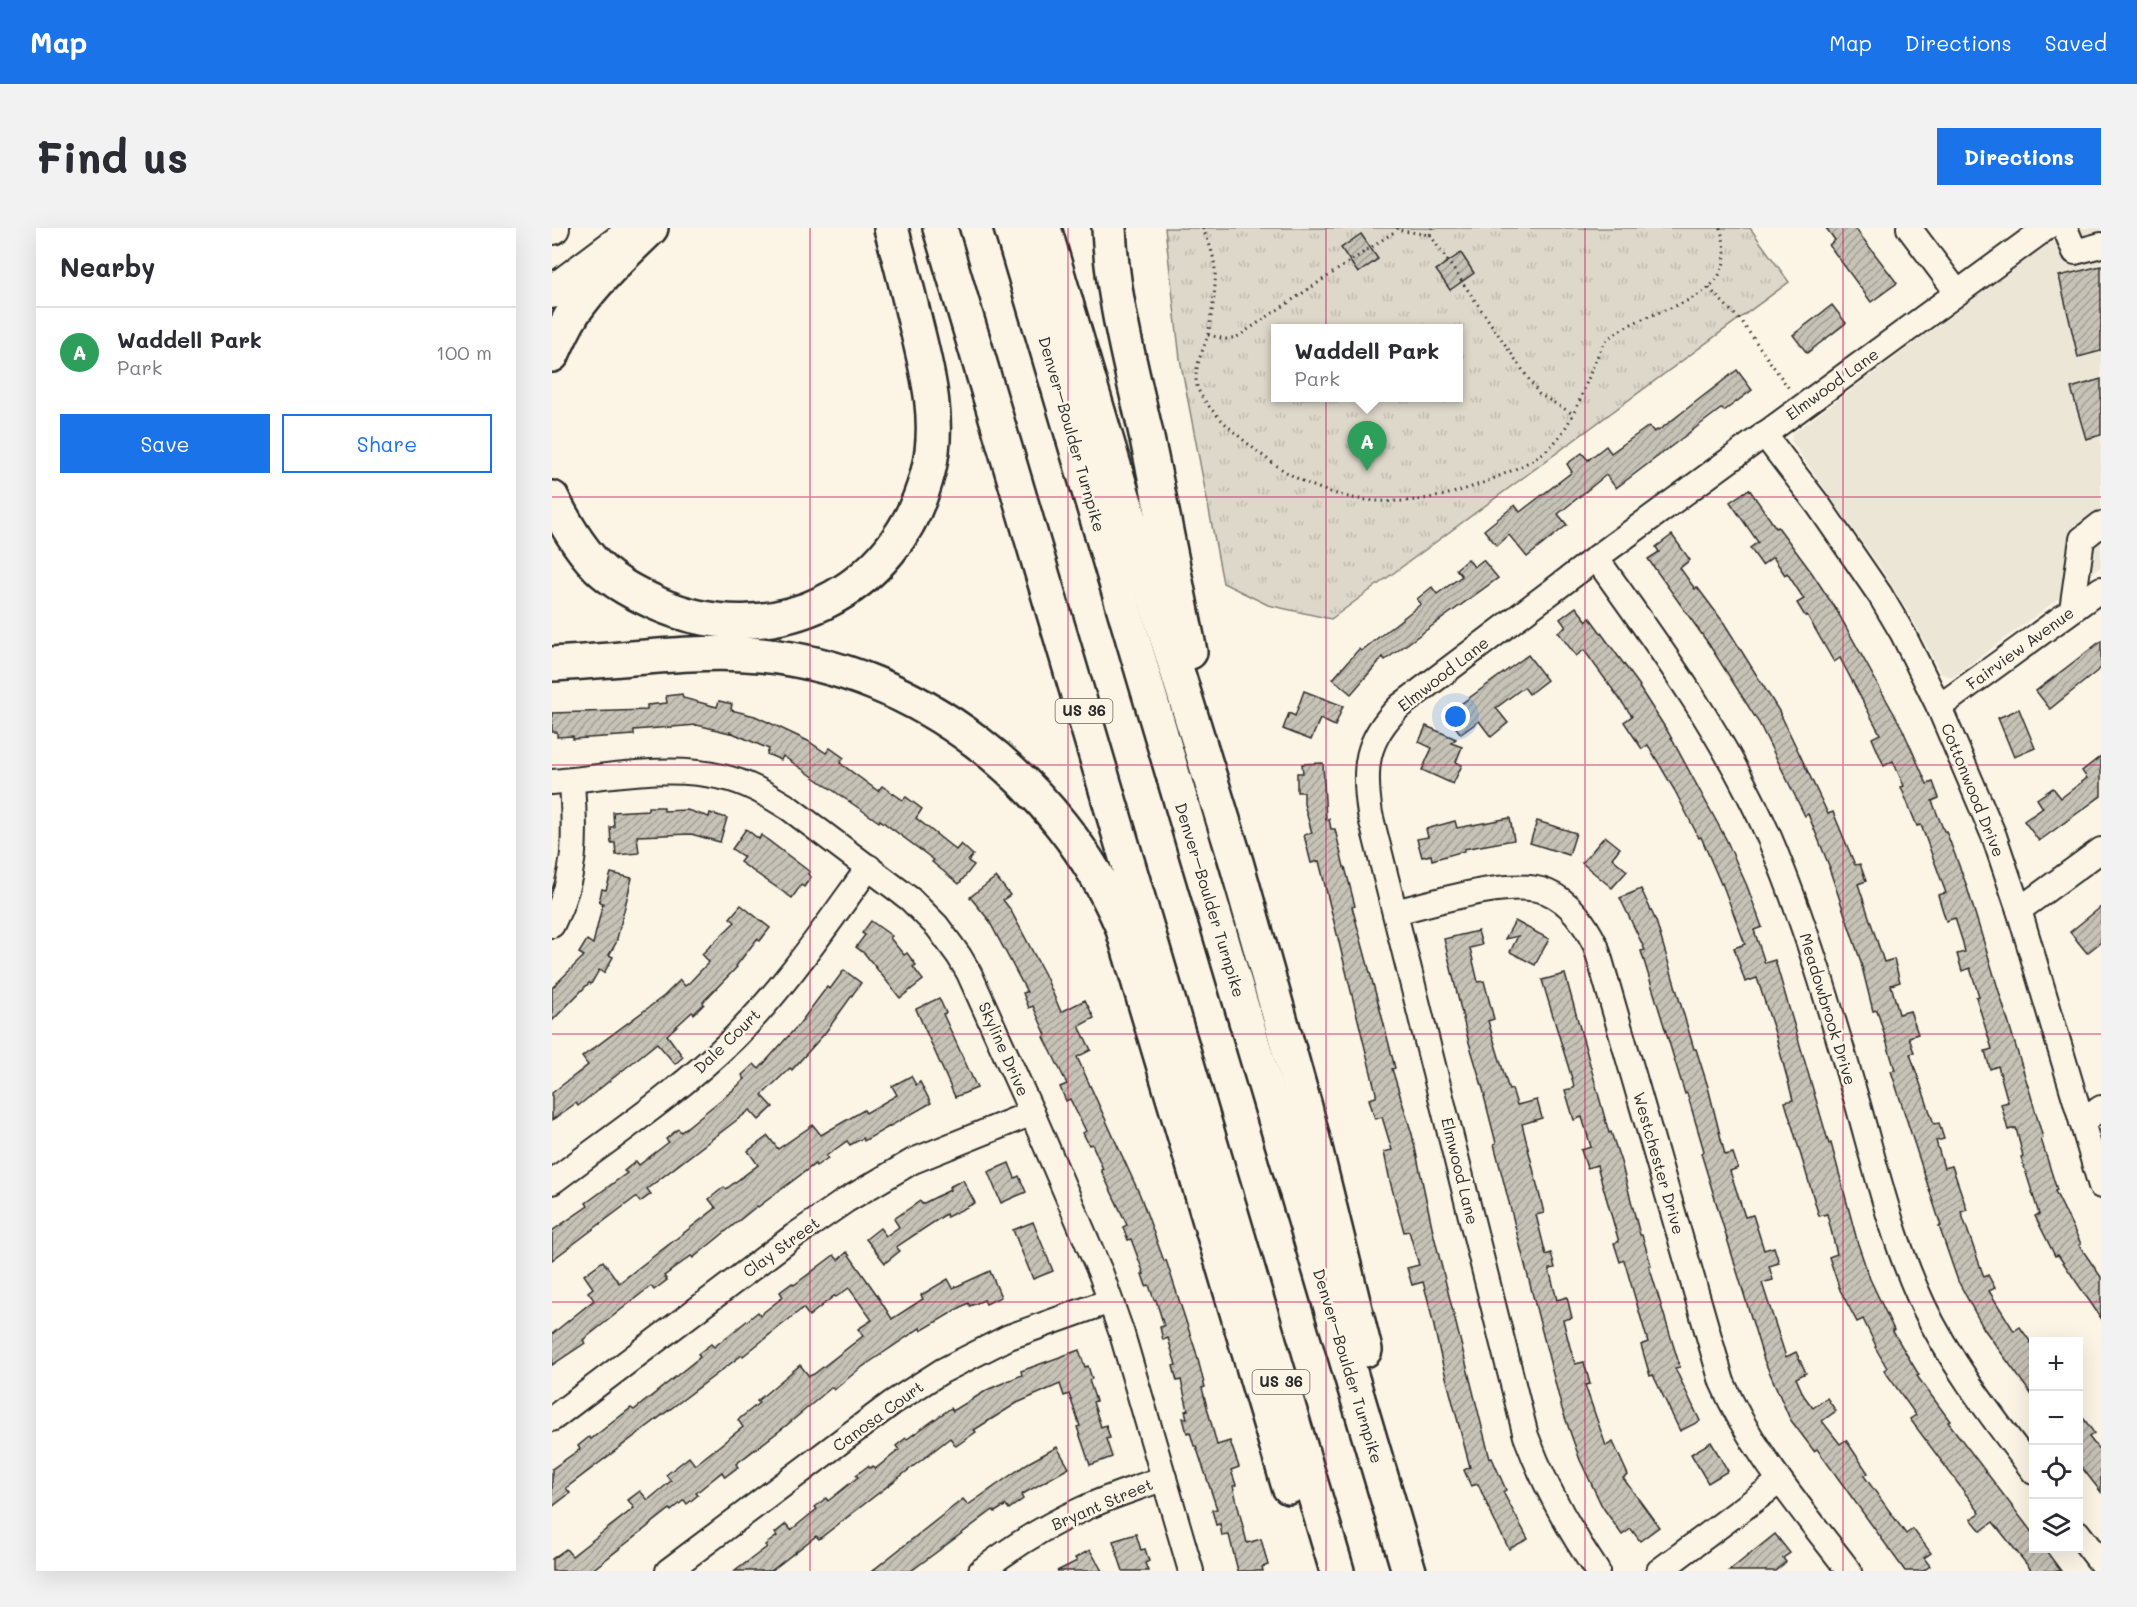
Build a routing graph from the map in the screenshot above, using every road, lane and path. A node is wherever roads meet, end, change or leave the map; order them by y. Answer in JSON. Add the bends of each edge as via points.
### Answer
{"nodes":[{"id":1,"x":638,"y":228,"type":"edge"},
{"id":2,"x":651,"y":228,"type":"edge"},
{"id":3,"x":891,"y":228,"type":"edge"},
{"id":4,"x":940,"y":228,"type":"edge"},
{"id":5,"x":958,"y":228,"type":"edge"},
{"id":6,"x":991,"y":228,"type":"edge"},
{"id":7,"x":1011,"y":228,"type":"edge"},
{"id":8,"x":1044,"y":228,"type":"edge"},
{"id":9,"x":1110,"y":228,"type":"edge"},
{"id":10,"x":1202,"y":228,"type":"edge"},
{"id":11,"x":1432,"y":228,"type":"edge"},
{"id":12,"x":1720,"y":228,"type":"edge"},
{"id":13,"x":1909,"y":228,"type":"edge"},
{"id":14,"x":2046,"y":228,"type":"edge"},
{"id":15,"x":2066,"y":228,"type":"edge"},
{"id":16,"x":1397,"y":229,"type":"edge"},
{"id":17,"x":1430,"y":235,"type":"junction"},
{"id":18,"x":2101,"y":245,"type":"edge"},
{"id":19,"x":1709,"y":288,"type":"junction"},
{"id":20,"x":552,"y":292,"type":"edge"},
{"id":21,"x":1957,"y":292,"type":"junction"},
{"id":22,"x":1208,"y":335,"type":"junction"},
{"id":23,"x":552,"y":355,"type":"edge"},
{"id":24,"x":1802,"y":406,"type":"junction"},
{"id":25,"x":1574,"y":414,"type":"junction"},
{"id":26,"x":1764,"y":434,"type":"junction"},
{"id":27,"x":552,"y":498,"type":"edge"},
{"id":28,"x":2101,"y":524,"type":"edge"},
{"id":29,"x":1596,"y":558,"type":"junction"},
{"id":30,"x":2101,"y":589,"type":"edge"},
{"id":31,"x":2072,"y":610,"type":"junction"},
{"id":32,"x":1131,"y":634,"type":"junction"},
{"id":33,"x":552,"y":664,"type":"edge"},
{"id":34,"x":1939,"y":707,"type":"junction"},
{"id":35,"x":562,"y":782,"type":"edge"},
{"id":36,"x":2101,"y":849,"type":"edge"},
{"id":37,"x":1236,"y":862,"type":"junction"},
{"id":38,"x":869,"y":867,"type":"junction"},
{"id":39,"x":2019,"y":910,"type":"junction"},
{"id":40,"x":1395,"y":912,"type":"junction"},
{"id":41,"x":552,"y":925,"type":"edge"},
{"id":42,"x":2101,"y":1108,"type":"edge"},
{"id":43,"x":1032,"y":1113,"type":"junction"},
{"id":44,"x":2082,"y":1122,"type":"junction"},
{"id":45,"x":552,"y":1182,"type":"edge"},
{"id":46,"x":2101,"y":1186,"type":"edge"},
{"id":47,"x":1226,"y":1194,"type":"junction"},
{"id":48,"x":1302,"y":1209,"type":"junction"},
{"id":49,"x":1110,"y":1301,"type":"junction"},
{"id":50,"x":552,"y":1419,"type":"edge"},
{"id":51,"x":2029,"y":1465,"type":"edge"},
{"id":52,"x":1164,"y":1478,"type":"junction"},
{"id":53,"x":1780,"y":1481,"type":"junction"},
{"id":54,"x":2083,"y":1538,"type":"edge"},
{"id":55,"x":2101,"y":1563,"type":"edge"},
{"id":56,"x":668,"y":1571,"type":"edge"},
{"id":57,"x":981,"y":1571,"type":"edge"},
{"id":58,"x":1191,"y":1571,"type":"edge"},
{"id":59,"x":1319,"y":1571,"type":"edge"},
{"id":60,"x":1337,"y":1571,"type":"edge"},
{"id":61,"x":1390,"y":1571,"type":"edge"},
{"id":62,"x":1409,"y":1571,"type":"edge"},
{"id":63,"x":1418,"y":1571,"type":"edge"},
{"id":64,"x":1597,"y":1571,"type":"edge"},
{"id":65,"x":1659,"y":1571,"type":"edge"},
{"id":66,"x":1849,"y":1571,"type":"edge"}],
"edges":[{"from":1,"to":20,"type":"main road"},
{"from":2,"to":23,"type":"highway","via":[[586,296]]},
{"from":3,"to":27,"type":"highway","via":[[927,374],[933,447],[928,473],[910,519],[891,550],[860,581],[835,598],[771,620],[716,621],[676,612],[639,596],[598,567],[567,528]]},
{"from":4,"to":47,"type":"highway","number":"US 36"},
{"from":5,"to":47,"type":"highway","via":[[1118,772]]},
{"from":6,"to":32,"type":"highway","via":[[1057,430]]},
{"from":7,"to":32,"type":"highway","name":"Denver–Boulder Turnpike"},
{"from":8,"to":37,"type":"highway"},
{"from":9,"to":37,"type":"highway","via":[[1113,278],[1122,324]]},
{"from":10,"to":22,"type":"path","via":[[1216,270]]},
{"from":11,"to":17,"type":"path"},
{"from":12,"to":19,"type":"path","via":[[1725,253],[1722,270]]},
{"from":13,"to":21,"type":"street"},
{"from":14,"to":21,"type":"street","name":"Elmwood Lane"},
{"from":15,"to":18,"type":"street","via":[[2075,252]]},
{"from":16,"to":17,"type":"path"},
{"from":16,"to":22,"type":"path","via":[[1237,337]]},
{"from":17,"to":25,"type":"path","via":[[1539,394]]},
{"from":19,"to":24,"type":"path","via":[[1741,321]]},
{"from":19,"to":25,"type":"path","via":[[1640,320],[1605,342]]},
{"from":21,"to":24,"type":"street","name":"Elmwood Lane"},
{"from":22,"to":25,"type":"path","via":[[1196,376],[1199,393],[1209,406],[1281,468],[1316,488],[1347,498],[1406,502],[1472,488],[1533,459],[1554,443]]},
{"from":24,"to":26,"type":"street","name":"Elmwood Lane"},
{"from":26,"to":29,"type":"street","name":"Elmwood Lane"},
{"from":26,"to":34,"type":"street","name":"Cottonwood Drive","via":[[1880,595]]},
{"from":28,"to":31,"type":"street","via":[[2082,539]]},
{"from":29,"to":40,"type":"street","name":"Elmwood Lane","via":[[1400,706],[1380,728],[1368,758],[1366,786]]},
{"from":29,"to":51,"type":"street","name":"Meadowbrook Drive","via":[[1692,694],[1751,799],[1794,900],[1820,976],[1885,1204],[1909,1272],[1924,1307],[1964,1376]]},
{"from":30,"to":31,"type":"street","name":"Fairview Avenue"},
{"from":31,"to":34,"type":"street","name":"Fairview Avenue"},
{"from":32,"to":48,"type":"highway","name":"Denver–Boulder Turnpike"},
{"from":33,"to":59,"type":"highway","via":[[725,653],[824,666],[881,686],[962,731],[1008,767],[1052,814],[1094,871],[1122,926],[1270,1426]]},
{"from":34,"to":39,"type":"street","name":"Cottonwood Drive","via":[[1994,836]]},
{"from":35,"to":38,"type":"street","name":"Skyline Drive","via":[[651,773],[723,777],[781,802]]},
{"from":35,"to":41,"type":"street","via":[[574,854],[562,906]]},
{"from":36,"to":39,"type":"street"},
{"from":37,"to":63,"type":"highway","via":[[1305,1107]]},
{"from":38,"to":43,"type":"street","name":"Skyline Drive","via":[[910,899],[959,956]]},
{"from":38,"to":45,"type":"street","name":"Dale Court","via":[[778,991],[735,1037],[687,1080]]},
{"from":39,"to":44,"type":"street","name":"Cottonwood Drive"},
{"from":40,"to":53,"type":"street","name":"Westchester Drive","via":[[1492,890],[1525,887],[1562,901],[1588,930],[1596,946],[1722,1382],[1747,1433]]},
{"from":40,"to":64,"type":"street","name":"Elmwood Lane","via":[[1526,1436],[1551,1496]]},
{"from":42,"to":44,"type":"street"},
{"from":43,"to":49,"type":"street","name":"Skyline Drive"},
{"from":43,"to":50,"type":"street","name":"Clay Street","via":[[914,1161],[845,1201]]},
{"from":44,"to":46,"type":"street","name":"Cottonwood Drive"},
{"from":47,"to":60,"type":"highway","number":"US 36"},
{"from":48,"to":61,"type":"highway","via":[[1351,1424]]},
{"from":48,"to":62,"type":"highway","name":"Denver–Boulder Turnpike"},
{"from":49,"to":52,"type":"street","name":"Skyline Drive"},
{"from":49,"to":56,"type":"street","name":"Canosa Court","via":[[1009,1337],[942,1371],[892,1403]]},
{"from":52,"to":57,"type":"street","name":"Bryant Street","via":[[1062,1518]]},
{"from":52,"to":58,"type":"street","name":"Skyline Drive"},
{"from":53,"to":65,"type":"street"},
{"from":53,"to":66,"type":"street","name":"Westchester Drive"},
{"from":54,"to":55,"type":"street"}]}
